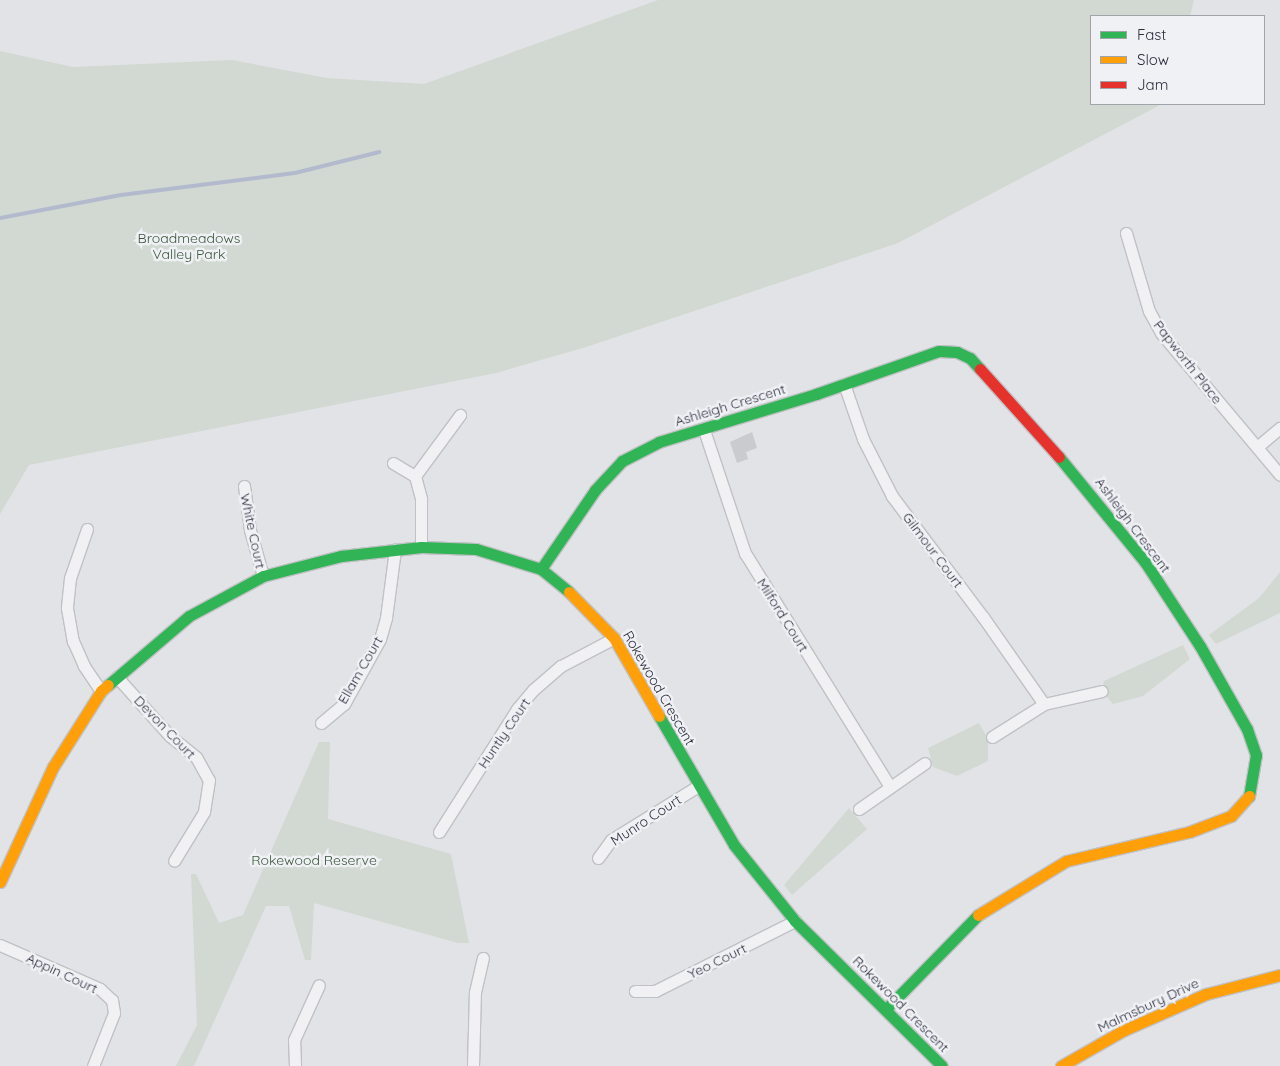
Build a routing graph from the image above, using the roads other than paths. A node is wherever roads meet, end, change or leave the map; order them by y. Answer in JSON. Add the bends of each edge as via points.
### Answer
{"nodes":[{"id":1,"x":1136,"y":226,"type":"dead end"},
{"id":2,"x":844,"y":384,"type":"junction"},
{"id":3,"x":460,"y":415,"type":"dead end"},
{"id":4,"x":1280,"y":428,"type":"edge"},
{"id":5,"x":704,"y":430,"type":"junction"},
{"id":6,"x":1257,"y":447,"type":"junction"},
{"id":7,"x":393,"y":463,"type":"dead end"},
{"id":8,"x":1280,"y":475,"type":"edge"},
{"id":9,"x":415,"y":476,"type":"junction"},
{"id":10,"x":244,"y":486,"type":"dead end"},
{"id":11,"x":87,"y":529,"type":"dead end"},
{"id":12,"x":421,"y":547,"type":"junction"},
{"id":13,"x":395,"y":550,"type":"junction"},
{"id":14,"x":541,"y":569,"type":"junction"},
{"id":15,"x":263,"y":576,"type":"junction"},
{"id":16,"x":614,"y":638,"type":"junction"},
{"id":17,"x":117,"y":677,"type":"junction"},
{"id":18,"x":101,"y":691,"type":"junction"},
{"id":19,"x":1102,"y":691,"type":"dead end"},
{"id":20,"x":1044,"y":704,"type":"junction"},
{"id":21,"x":321,"y":722,"type":"dead end"},
{"id":22,"x":992,"y":737,"type":"dead end"},
{"id":23,"x":926,"y":763,"type":"dead end"},
{"id":24,"x":698,"y":786,"type":"junction"},
{"id":25,"x":890,"y":787,"type":"junction"},
{"id":26,"x":859,"y":809,"type":"dead end"},
{"id":27,"x":439,"y":832,"type":"dead end"},
{"id":28,"x":598,"y":858,"type":"dead end"},
{"id":29,"x":174,"y":861,"type":"dead end"},
{"id":30,"x":0,"y":882,"type":"edge"},
{"id":31,"x":795,"y":921,"type":"junction"},
{"id":32,"x":0,"y":945,"type":"edge"},
{"id":33,"x":483,"y":958,"type":"dead end"},
{"id":34,"x":1280,"y":975,"type":"edge"},
{"id":35,"x":319,"y":985,"type":"dead end"},
{"id":36,"x":636,"y":991,"type":"dead end"},
{"id":37,"x":886,"y":1009,"type":"junction"},
{"id":38,"x":93,"y":1066,"type":"edge"},
{"id":39,"x":295,"y":1066,"type":"edge"},
{"id":40,"x":473,"y":1066,"type":"edge"},
{"id":41,"x":942,"y":1066,"type":"edge"},
{"id":42,"x":1061,"y":1066,"type":"edge"}],
"edges":[{"from":1,"to":6,"type":"street","name":"Papworth Place","via":[[1121,231],[1146,303],[1161,333]]},
{"from":2,"to":5,"type":"street","name":"Ashleigh Crescent"},
{"from":2,"to":20,"type":"street","name":"Gilmour Court","via":[[863,439],[892,496]]},
{"from":2,"to":37,"type":"street","name":"Ashleigh Crescent","via":[[939,351],[958,352],[970,358],[1081,482],[1145,562],[1200,646],[1247,729],[1256,754],[1252,792],[1231,816],[1189,832],[1066,861],[970,921]]},
{"from":3,"to":9,"type":"street"},
{"from":4,"to":6,"type":"street"},
{"from":5,"to":14,"type":"street","name":"Ashleigh Crescent","via":[[659,442],[622,461],[595,490]]},
{"from":5,"to":25,"type":"street","name":"Milford Court","via":[[745,553]]},
{"from":6,"to":8,"type":"street","name":"Papworth Place"},
{"from":7,"to":9,"type":"street"},
{"from":9,"to":12,"type":"street","via":[[421,499]]},
{"from":10,"to":15,"type":"street","name":"White Court","via":[[250,530]]},
{"from":11,"to":18,"type":"street","via":[[70,578],[67,608],[73,641],[84,666]]},
{"from":12,"to":13,"type":"street","name":"Rokewood Crescent"},
{"from":12,"to":14,"type":"street","name":"Rokewood Crescent","via":[[476,548]]},
{"from":13,"to":15,"type":"street","name":"Rokewood Crescent","via":[[341,556]]},
{"from":13,"to":21,"type":"street","name":"Ellam Court","via":[[380,639],[344,704]]},
{"from":14,"to":16,"type":"street","name":"Rokewood Crescent","via":[[574,596]]},
{"from":15,"to":17,"type":"street","name":"Rokewood Crescent","via":[[189,616]]},
{"from":16,"to":24,"type":"street","name":"Rokewood Crescent"},
{"from":16,"to":27,"type":"street","name":"Huntly Court","via":[[561,666],[533,690],[517,709]]},
{"from":17,"to":18,"type":"street","name":"Rokewood Crescent"},
{"from":17,"to":29,"type":"street","name":"Devon Court","via":[[170,736],[196,757],[209,780],[204,812]]},
{"from":18,"to":30,"type":"street","name":"Rokewood Crescent","via":[[52,766]]},
{"from":19,"to":20,"type":"street"},
{"from":20,"to":22,"type":"street"},
{"from":23,"to":25,"type":"street"},
{"from":24,"to":28,"type":"street","name":"Munro Court","via":[[611,840]]},
{"from":24,"to":31,"type":"street","name":"Rokewood Crescent","via":[[734,845]]},
{"from":25,"to":26,"type":"street"},
{"from":31,"to":36,"type":"street","name":"Yeo Court","via":[[655,990]]},
{"from":31,"to":37,"type":"street","name":"Rokewood Crescent"},
{"from":32,"to":38,"type":"street","name":"Appin Court","via":[[100,989],[112,1000],[114,1013]]},
{"from":33,"to":40,"type":"street","via":[[475,992]]},
{"from":34,"to":42,"type":"street","name":"Malmsbury Drive","via":[[1206,994],[1122,1031]]},
{"from":35,"to":39,"type":"street","via":[[294,1040]]},
{"from":37,"to":41,"type":"street","name":"Rokewood Crescent"}]}
